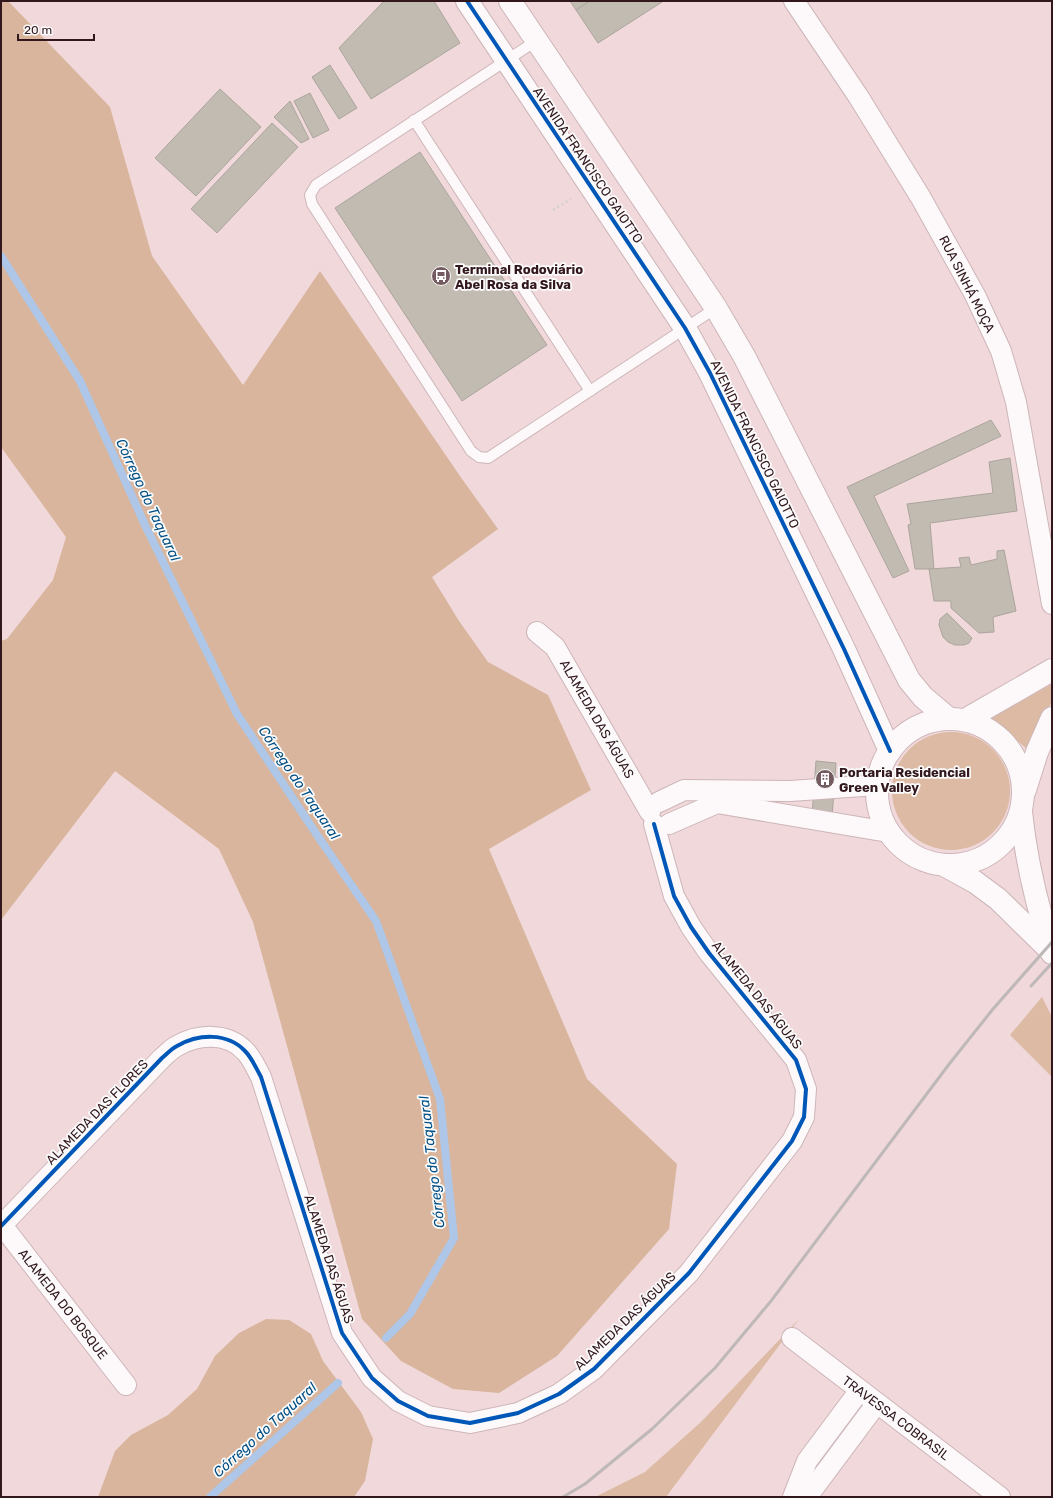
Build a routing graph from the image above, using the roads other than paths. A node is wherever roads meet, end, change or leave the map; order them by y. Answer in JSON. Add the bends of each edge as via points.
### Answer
{"nodes":[{"id":1,"x":467,"y":1,"type":"edge"},
{"id":2,"x":510,"y":1,"type":"edge"},
{"id":3,"x":794,"y":1,"type":"edge"},
{"id":4,"x":536,"y":41,"type":"junction"},
{"id":5,"x":505,"y":60,"type":"junction"},
{"id":6,"x":414,"y":120,"type":"junction"},
{"id":7,"x":716,"y":308,"type":"junction"},
{"id":8,"x":685,"y":328,"type":"junction"},
{"id":9,"x":590,"y":391,"type":"junction"},
{"id":10,"x":1052,"y":604,"type":"edge"},
{"id":11,"x":537,"y":632,"type":"dead end"},
{"id":12,"x":1052,"y":670,"type":"edge"},
{"id":13,"x":1052,"y":718,"type":"edge"},
{"id":14,"x":957,"y":719,"type":"junction"},
{"id":15,"x":890,"y":751,"type":"junction"},
{"id":16,"x":878,"y":785,"type":"junction"},
{"id":17,"x":1022,"y":803,"type":"junction"},
{"id":18,"x":658,"y":815,"type":"junction"},
{"id":19,"x":888,"y":832,"type":"junction"},
{"id":20,"x":944,"y":865,"type":"junction"},
{"id":21,"x":1052,"y":952,"type":"edge"},
{"id":22,"x":221,"y":1037,"type":"joint"},
{"id":23,"x":1,"y":1225,"type":"edge"},
{"id":24,"x":792,"y":1338,"type":"dead end"},
{"id":25,"x":126,"y":1385,"type":"dead end"},
{"id":26,"x":860,"y":1390,"type":"junction"},
{"id":27,"x":877,"y":1403,"type":"junction"},
{"id":28,"x":793,"y":1497,"type":"edge"},
{"id":29,"x":807,"y":1497,"type":"edge"},
{"id":30,"x":1000,"y":1497,"type":"edge"}],
"edges":[{"from":1,"to":5,"type":"street","name":"AVENIDA FRANCISCO GAIOTTO"},
{"from":2,"to":4,"type":"street","name":"AVENIDA FRANCISCO GAIOTTO"},
{"from":3,"to":10,"type":"street","name":"RUA SINHÁ MOÇA","via":[[858,96],[921,198],[975,295],[1001,351],[1016,402]]},
{"from":4,"to":5,"type":"lane"},
{"from":4,"to":7,"type":"street","name":"AVENIDA FRANCISCO GAIOTTO"},
{"from":5,"to":6,"type":"lane"},
{"from":5,"to":8,"type":"street","name":"AVENIDA FRANCISCO GAIOTTO"},
{"from":6,"to":9,"type":"lane"},
{"from":6,"to":9,"type":"lane","via":[[316,185],[310,195],[312,204],[471,451],[478,457],[488,458]]},
{"from":7,"to":8,"type":"lane"},
{"from":7,"to":14,"type":"street","name":"AVENIDA FRANCISCO GAIOTTO","via":[[744,356],[910,680],[923,697]]},
{"from":8,"to":9,"type":"lane"},
{"from":8,"to":15,"type":"street","name":"AVENIDA FRANCISCO GAIOTTO","via":[[710,373],[844,649]]},
{"from":11,"to":18,"type":"street","name":"ALAMEDA DAS ÁGUAS","via":[[555,647]]},
{"from":12,"to":14,"type":"street"},
{"from":13,"to":17,"type":"street","via":[[1037,752]]},
{"from":14,"to":15,"type":"street","via":[[932,721],[916,728]]},
{"from":14,"to":17,"type":"street","via":[[986,727],[1002,739],[1015,756],[1022,775]]},
{"from":15,"to":16,"type":"street","via":[[882,765]]},
{"from":16,"to":18,"type":"street","via":[[790,791],[684,790]]},
{"from":16,"to":19,"type":"street","via":[[880,812]]},
{"from":17,"to":20,"type":"street","via":[[1012,831],[1000,846],[983,857],[964,864]]},
{"from":17,"to":21,"type":"street","via":[[1025,849],[1031,882]]},
{"from":18,"to":19,"type":"street","via":[[717,803]]},
{"from":18,"to":22,"type":"street","name":"ALAMEDA DAS ÁGUAS","via":[[674,896],[709,953],[796,1060],[806,1089],[804,1117],[792,1141],[688,1273],[594,1369],[558,1394],[518,1413],[470,1422],[428,1416],[398,1401],[372,1378],[342,1333],[261,1077],[245,1051],[235,1042]]},
{"from":19,"to":20,"type":"street","via":[[903,849],[922,860]]},
{"from":20,"to":21,"type":"street","via":[[975,882],[998,899]]},
{"from":22,"to":23,"type":"street","name":"ALAMEDA DAS FLORES","via":[[188,1040],[171,1050]]},
{"from":23,"to":25,"type":"street","name":"ALAMEDA DO BOSQUE"},
{"from":24,"to":26,"type":"street","name":"TRAVESSA COBRASIL"},
{"from":26,"to":27,"type":"street","name":"TRAVESSA COBRASIL"},
{"from":26,"to":28,"type":"street","via":[[807,1460]]},
{"from":27,"to":29,"type":"street"},
{"from":27,"to":30,"type":"street","name":"TRAVESSA COBRASIL"}]}
